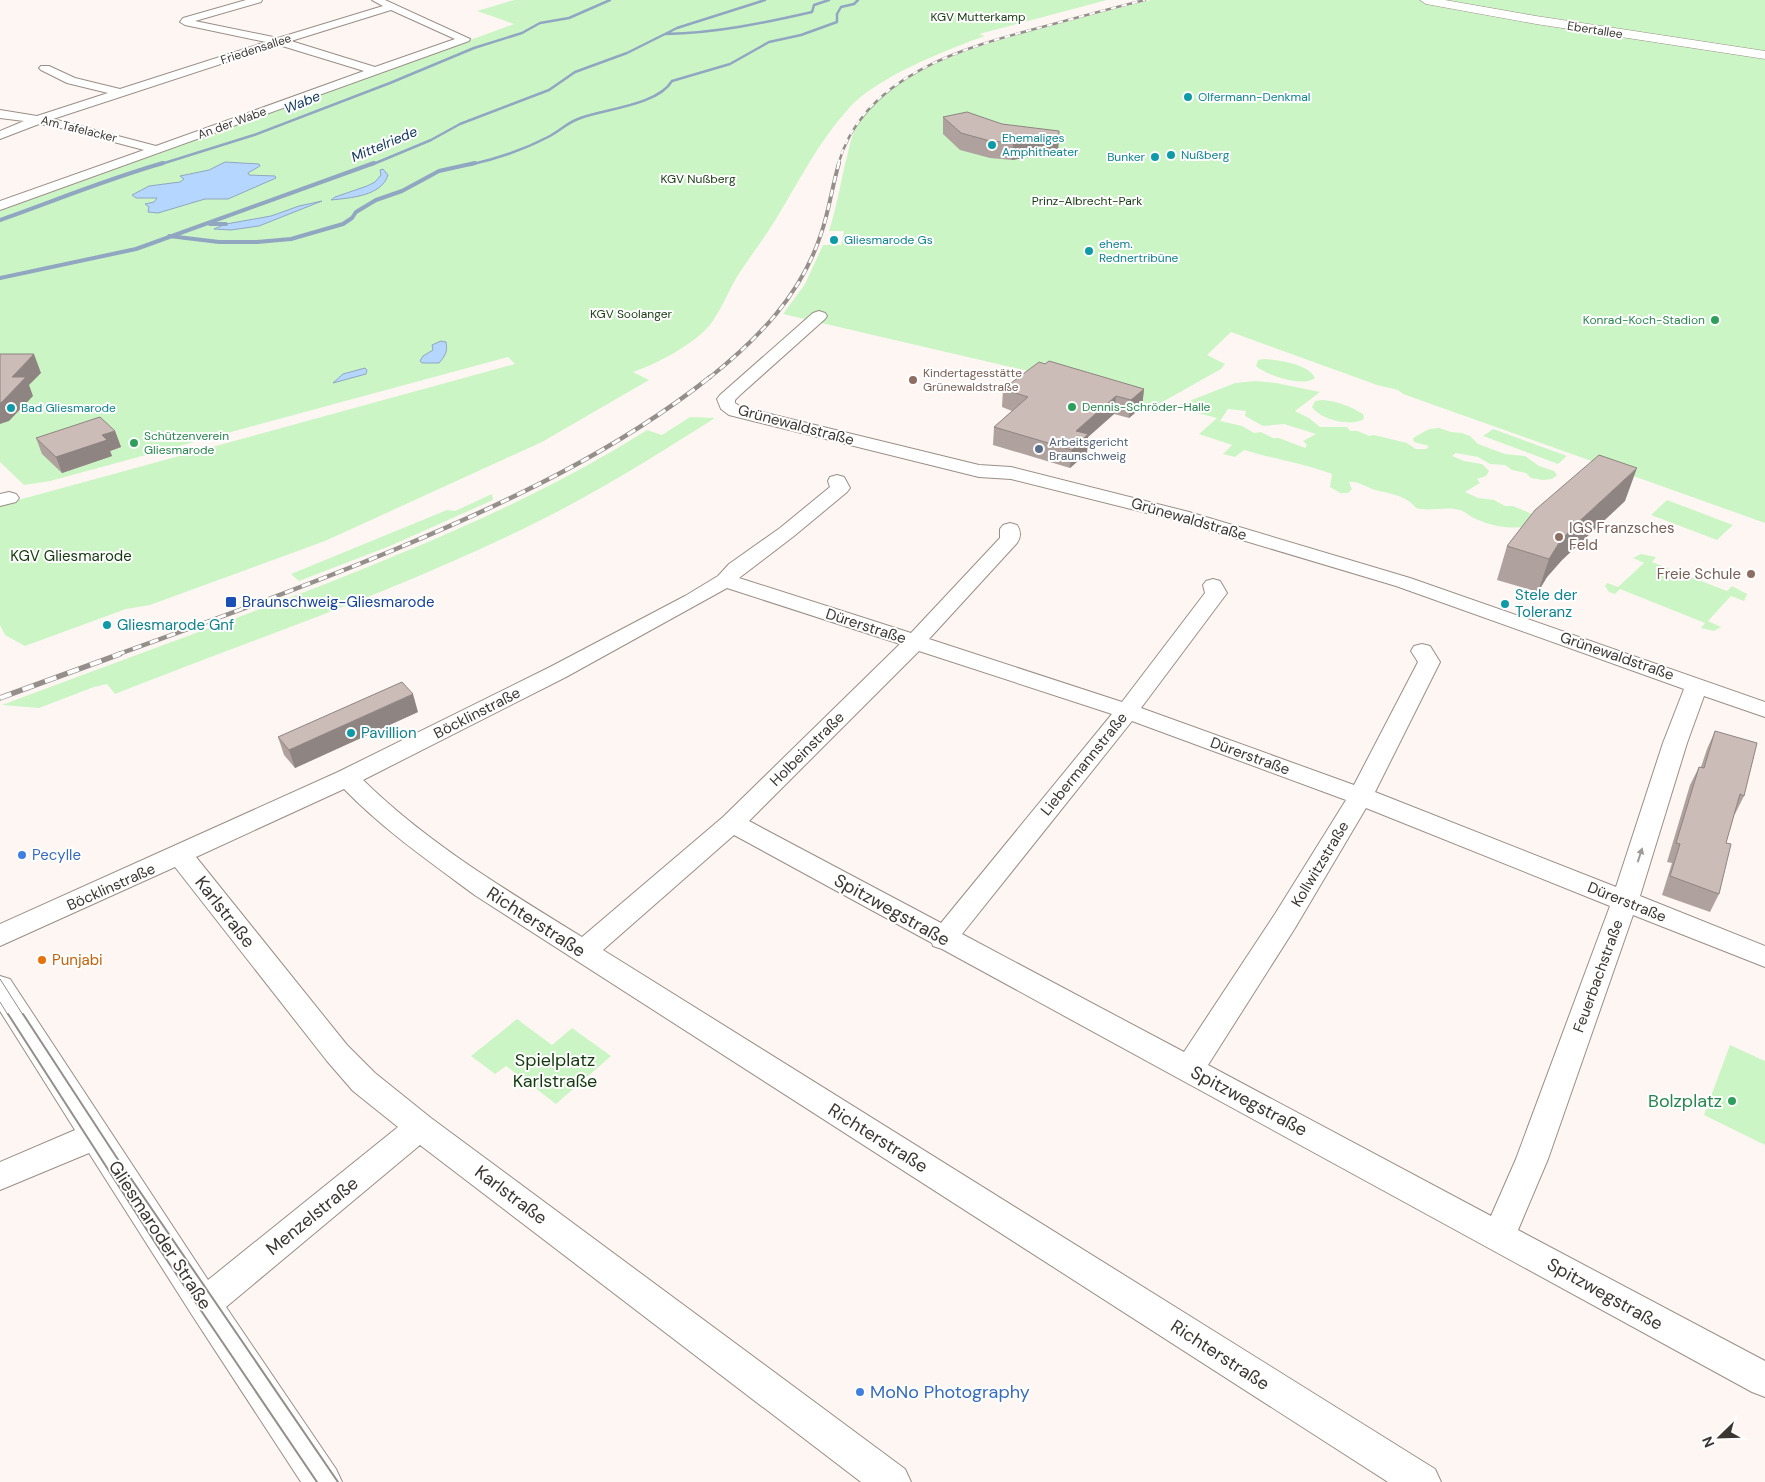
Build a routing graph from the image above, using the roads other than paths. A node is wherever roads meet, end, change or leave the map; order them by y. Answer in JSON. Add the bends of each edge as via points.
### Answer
{"nodes":[{"id":1,"x":257,"y":0,"type":"edge"},
{"id":2,"x":376,"y":0,"type":"edge"},
{"id":3,"x":1426,"y":0,"type":"edge"},
{"id":4,"x":391,"y":7,"type":"junction"},
{"id":5,"x":187,"y":20,"type":"joint"},
{"id":6,"x":465,"y":39,"type":"joint"},
{"id":7,"x":279,"y":41,"type":"junction"},
{"id":8,"x":1765,"y":55,"type":"edge"},
{"id":9,"x":45,"y":68,"type":"dead end"},
{"id":10,"x":375,"y":72,"type":"junction"},
{"id":11,"x":122,"y":93,"type":"junction"},
{"id":12,"x":0,"y":114,"type":"edge"},
{"id":13,"x":41,"y":119,"type":"junction"},
{"id":14,"x":0,"y":134,"type":"edge"},
{"id":15,"x":158,"y":150,"type":"junction"},
{"id":16,"x":0,"y":206,"type":"edge"},
{"id":17,"x":819,"y":316,"type":"dead end"},
{"id":18,"x":837,"y":481,"type":"dead end"},
{"id":19,"x":1010,"y":529,"type":"dead end"},
{"id":20,"x":725,"y":580,"type":"junction"},
{"id":21,"x":1213,"y":585,"type":"dead end"},
{"id":22,"x":915,"y":642,"type":"junction"},
{"id":23,"x":1422,"y":651,"type":"dead end"},
{"id":24,"x":1697,"y":685,"type":"junction"},
{"id":25,"x":1765,"y":710,"type":"edge"},
{"id":26,"x":1127,"y":711,"type":"junction"},
{"id":27,"x":347,"y":778,"type":"junction"},
{"id":28,"x":1361,"y":796,"type":"junction"},
{"id":29,"x":732,"y":823,"type":"junction"},
{"id":30,"x":180,"y":856,"type":"junction"},
{"id":31,"x":1625,"y":901,"type":"junction"},
{"id":32,"x":0,"y":936,"type":"edge"},
{"id":33,"x":944,"y":939,"type":"junction"},
{"id":34,"x":583,"y":952,"type":"junction"},
{"id":35,"x":1765,"y":957,"type":"edge"},
{"id":36,"x":0,"y":987,"type":"edge"},
{"id":37,"x":1189,"y":1069,"type":"junction"},
{"id":38,"x":420,"y":1127,"type":"junction"},
{"id":39,"x":96,"y":1135,"type":"junction"},
{"id":40,"x":0,"y":1176,"type":"edge"},
{"id":41,"x":1499,"y":1236,"type":"junction"},
{"id":42,"x":204,"y":1304,"type":"junction"},
{"id":43,"x":1765,"y":1380,"type":"edge"},
{"id":44,"x":887,"y":1481,"type":"edge"},
{"id":45,"x":323,"y":1482,"type":"edge"},
{"id":46,"x":1422,"y":1482,"type":"edge"}],
"edges":[{"from":1,"to":5,"type":"street"},
{"from":2,"to":4,"type":"street"},
{"from":3,"to":8,"type":"main road","name":"Ebertallee","via":[[1545,22]]},
{"from":4,"to":6,"type":"street"},
{"from":4,"to":7,"type":"street","name":"Friedensallee"},
{"from":5,"to":7,"type":"street"},
{"from":6,"to":10,"type":"street","name":"An der Wabe"},
{"from":7,"to":10,"type":"street"},
{"from":7,"to":11,"type":"street","name":"Friedensallee"},
{"from":9,"to":11,"type":"street","via":[[72,80]]},
{"from":10,"to":15,"type":"street","name":"An der Wabe"},
{"from":11,"to":13,"type":"street","name":"Friedensallee"},
{"from":12,"to":13,"type":"street","name":"Am Tafelacker"},
{"from":13,"to":14,"type":"street","name":"Friedensallee"},
{"from":13,"to":15,"type":"street","name":"Am Tafelacker"},
{"from":15,"to":16,"type":"street","name":"An der Wabe"},
{"from":17,"to":24,"type":"street","name":"Grünewaldstraße","via":[[734,391],[726,399],[727,405],[735,411],[903,453],[979,471],[1011,473],[1182,516],[1403,582]]},
{"from":18,"to":20,"type":"street","name":"Böcklinstraße","via":[[840,488],[818,508],[736,568]]},
{"from":19,"to":22,"type":"street","name":"Holbeinstraße","via":[[1010,540]]},
{"from":20,"to":22,"type":"street","name":"Dürerstraße"},
{"from":20,"to":27,"type":"street","name":"Böcklinstraße","via":[[607,647]]},
{"from":21,"to":26,"type":"street","name":"Liebermannstraße","via":[[1216,593]]},
{"from":22,"to":26,"type":"street","name":"Dürerstraße"},
{"from":22,"to":29,"type":"street","name":"Holbeinstraße"},
{"from":23,"to":28,"type":"street","name":"Kollwitzstraße","via":[[1429,662]]},
{"from":24,"to":25,"type":"street","name":"Grünewaldstraße"},
{"from":31,"to":24,"type":"street","name":"Feuerbachstraße","one_way":true,"via":[[1675,743]]},
{"from":26,"to":28,"type":"street","name":"Dürerstraße"},
{"from":26,"to":33,"type":"street","name":"Liebermannstraße"},
{"from":27,"to":30,"type":"street","name":"Böcklinstraße"},
{"from":27,"to":34,"type":"street","name":"Richterstraße","via":[[377,808],[430,851]]},
{"from":28,"to":31,"type":"street","name":"Dürerstraße"},
{"from":28,"to":37,"type":"street","name":"Kollwitzstraße"},
{"from":29,"to":33,"type":"street","name":"Spitzwegstraße"},
{"from":29,"to":34,"type":"street","name":"Holbeinstraße"},
{"from":30,"to":32,"type":"street","name":"Böcklinstraße"},
{"from":30,"to":38,"type":"street","name":"Karlstraße","via":[[337,1053],[364,1082]]},
{"from":31,"to":35,"type":"street","name":"Dürerstraße"},
{"from":31,"to":41,"type":"street","name":"Feuerbachstraße","via":[[1532,1159]]},
{"from":33,"to":37,"type":"street","name":"Spitzwegstraße"},
{"from":34,"to":46,"type":"street","name":"Richterstraße"},
{"from":36,"to":39,"type":"street","name":"Gliesmaroder Straße"},
{"from":37,"to":41,"type":"street","name":"Spitzwegstraße"},
{"from":38,"to":42,"type":"street","name":"Menzelstraße"},
{"from":38,"to":44,"type":"street","name":"Karlstraße"},
{"from":39,"to":40,"type":"street"},
{"from":39,"to":42,"type":"street","name":"Gliesmaroder Straße"},
{"from":41,"to":43,"type":"street","name":"Spitzwegstraße"},
{"from":42,"to":45,"type":"street","name":"Gliesmaroder Straße"}]}
